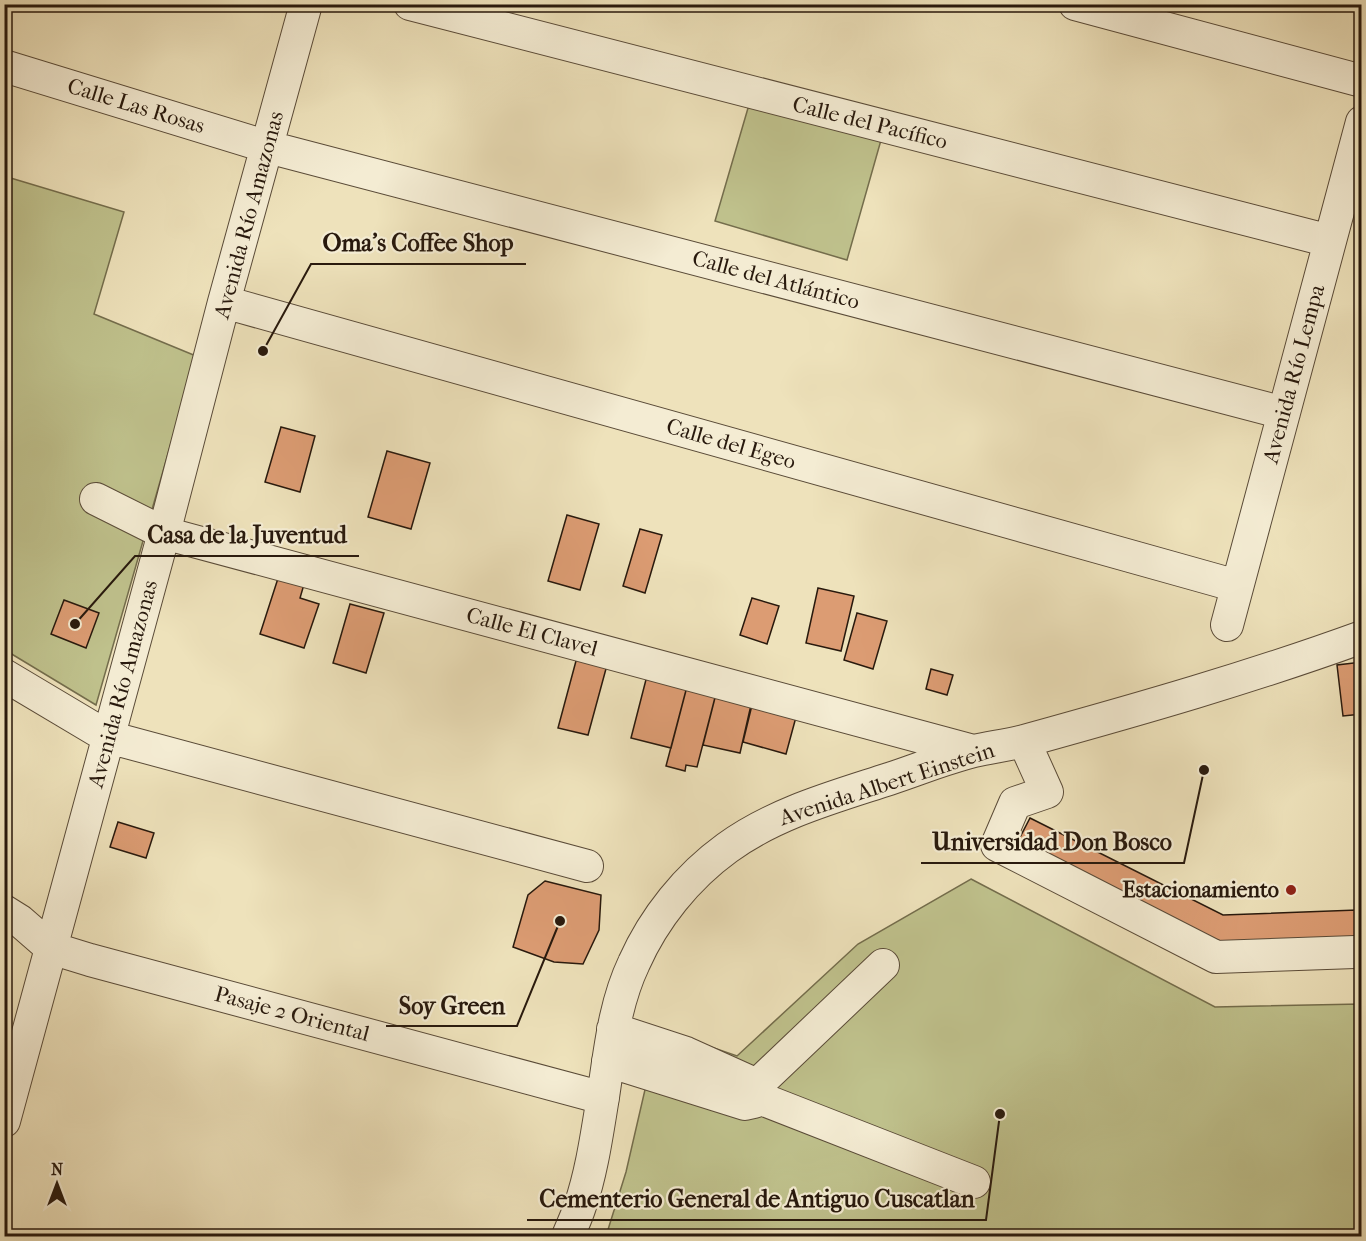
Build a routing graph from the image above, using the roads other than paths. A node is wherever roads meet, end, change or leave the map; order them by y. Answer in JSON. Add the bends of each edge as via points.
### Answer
{"nodes":[{"id":1,"x":306,"y":4,"type":"edge"},
{"id":2,"x":410,"y":4,"type":"edge"},
{"id":3,"x":1076,"y":4,"type":"edge"},
{"id":4,"x":4,"y":66,"type":"edge"},
{"id":5,"x":1362,"y":81,"type":"edge"},
{"id":6,"x":1362,"y":122,"type":"edge"},
{"id":7,"x":268,"y":147,"type":"junction"},
{"id":8,"x":1330,"y":241,"type":"junction"},
{"id":9,"x":224,"y":302,"type":"junction"},
{"id":10,"x":1284,"y":413,"type":"junction"},
{"id":11,"x":96,"y":499,"type":"dead end"},
{"id":12,"x":164,"y":533,"type":"junction"},
{"id":13,"x":1237,"y":586,"type":"junction"},
{"id":14,"x":1227,"y":626,"type":"dead end"},
{"id":15,"x":1362,"y":637,"type":"edge"},
{"id":16,"x":4,"y":675,"type":"edge"},
{"id":17,"x":108,"y":737,"type":"junction"},
{"id":18,"x":1024,"y":741,"type":"junction"},
{"id":19,"x":973,"y":751,"type":"junction"},
{"id":20,"x":587,"y":866,"type":"dead end"},
{"id":21,"x":4,"y":911,"type":"edge"},
{"id":22,"x":51,"y":948,"type":"junction"},
{"id":23,"x":1355,"y":952,"type":"dead end"},
{"id":24,"x":883,"y":965,"type":"dead end"},
{"id":25,"x":613,"y":1029,"type":"junction"},
{"id":26,"x":608,"y":1061,"type":"junction"},
{"id":27,"x":758,"y":1091,"type":"junction"},
{"id":28,"x":603,"y":1098,"type":"junction"},
{"id":29,"x":4,"y":1121,"type":"edge"},
{"id":30,"x":974,"y":1182,"type":"dead end"},
{"id":31,"x":568,"y":1236,"type":"edge"}],
"edges":[{"from":1,"to":7,"type":"street","name":"Avenida Río Amazonas"},
{"from":2,"to":8,"type":"street","name":"Calle del Pacífico"},
{"from":3,"to":5,"type":"street"},
{"from":4,"to":7,"type":"street","name":"Calle Las Rosas"},
{"from":6,"to":8,"type":"street","name":"Avenida Río Lempa"},
{"from":7,"to":9,"type":"street","name":"Avenida Río Amazonas"},
{"from":7,"to":10,"type":"street","name":"Calle del Atlántico"},
{"from":8,"to":10,"type":"street","name":"Avenida Río Lempa"},
{"from":9,"to":12,"type":"street","name":"Avenida Río Amazonas"},
{"from":9,"to":13,"type":"street","name":"Calle del Egeo"},
{"from":10,"to":13,"type":"street","name":"Avenida Río Lempa"},
{"from":11,"to":12,"type":"street","name":"Calle El Clavel"},
{"from":12,"to":17,"type":"street","name":"Avenida Río Amazonas"},
{"from":12,"to":19,"type":"street","name":"Calle El Clavel"},
{"from":13,"to":14,"type":"street","name":"Avenida Río Lempa"},
{"from":15,"to":18,"type":"street","name":"Avenida Albert Einstein","via":[[1210,687]]},
{"from":16,"to":17,"type":"street"},
{"from":17,"to":20,"type":"street"},
{"from":17,"to":22,"type":"street","name":"Avenida Río Amazonas"},
{"from":18,"to":19,"type":"street","name":"Avenida Albert Einstein"},
{"from":18,"to":23,"type":"street","via":[[1047,792],[1015,803],[997,845],[1216,957]]},
{"from":19,"to":25,"type":"street","name":"Avenida Albert Einstein","via":[[806,807],[727,848],[673,899],[652,929],[622,992]]},
{"from":21,"to":22,"type":"street"},
{"from":22,"to":28,"type":"street","name":"Pasaje 2 Oriental"},
{"from":22,"to":29,"type":"street","name":"Avenida Río Amazonas"},
{"from":24,"to":27,"type":"street"},
{"from":25,"to":26,"type":"street","name":"Avenida Albert Einstein"},
{"from":25,"to":27,"type":"street","via":[[686,1053]]},
{"from":26,"to":27,"type":"street","via":[[745,1104],[754,1102]]},
{"from":26,"to":28,"type":"street","name":"Avenida Albert Einstein"},
{"from":27,"to":30,"type":"street"},
{"from":28,"to":31,"type":"street","name":"Avenida Albert Einstein","via":[[581,1204]]}]}
